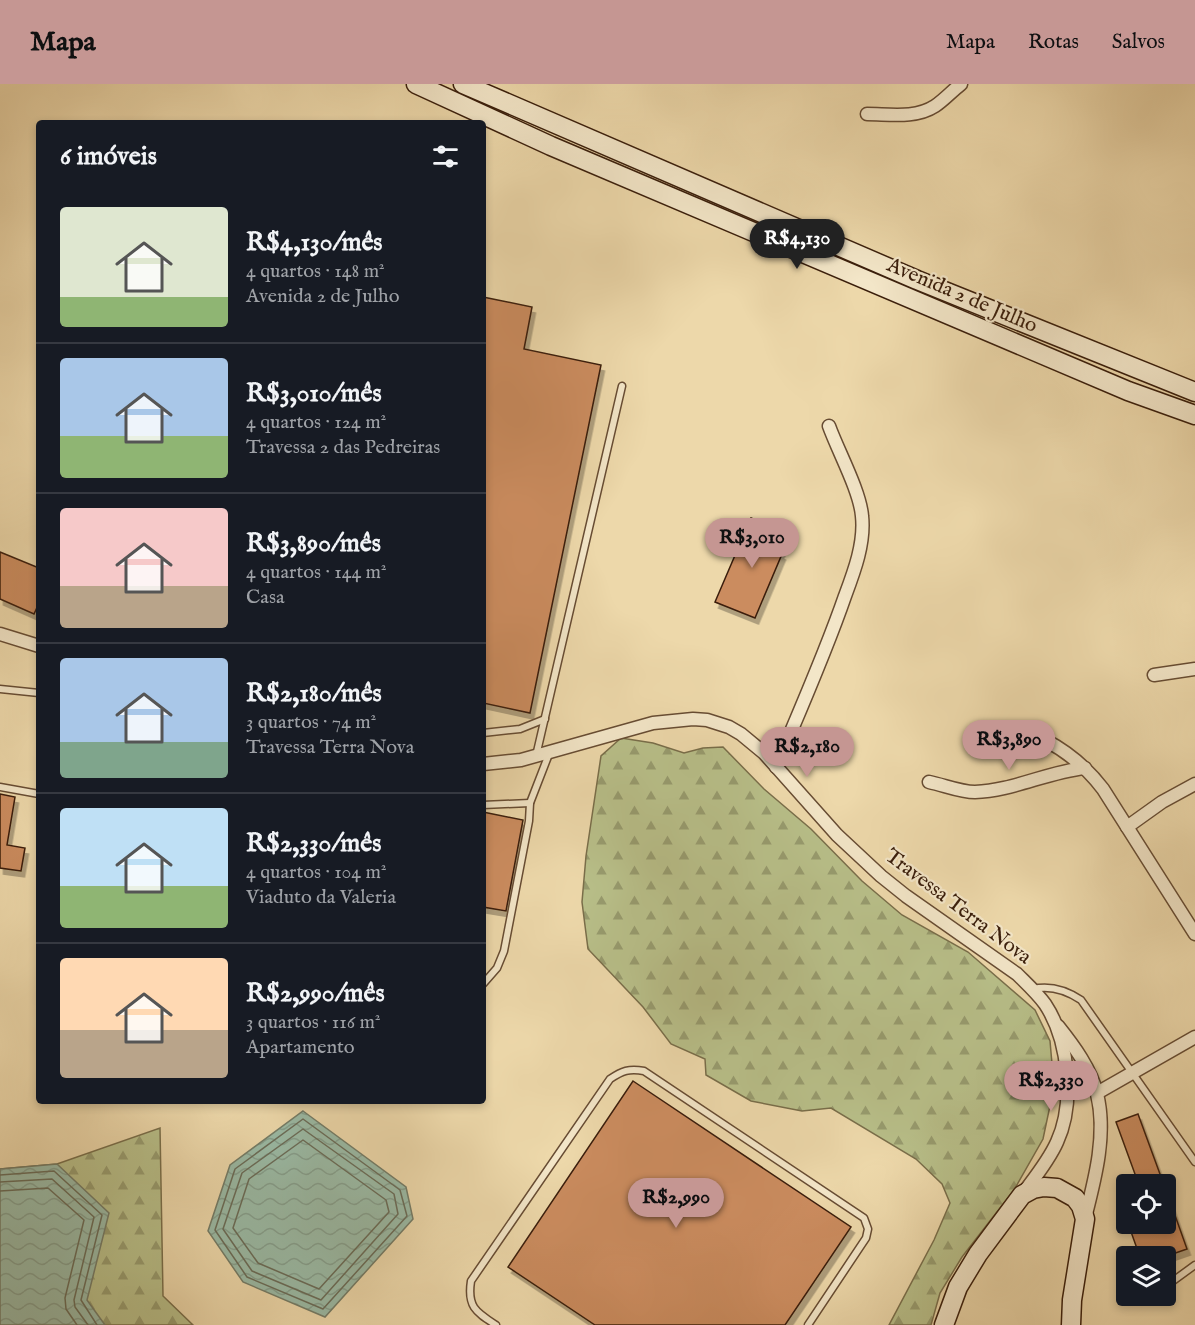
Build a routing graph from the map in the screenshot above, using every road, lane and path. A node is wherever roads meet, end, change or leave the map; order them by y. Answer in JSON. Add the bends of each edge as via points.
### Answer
{"nodes":[{"id":1,"x":416,"y":84,"type":"edge"},
{"id":2,"x":463,"y":84,"type":"edge"},
{"id":3,"x":961,"y":84,"type":"edge"},
{"id":4,"x":867,"y":114,"type":"dead end"},
{"id":5,"x":622,"y":386,"type":"dead end"},
{"id":6,"x":1195,"y":392,"type":"edge"},
{"id":7,"x":1195,"y":415,"type":"edge"},
{"id":8,"x":829,"y":426,"type":"dead end"},
{"id":9,"x":0,"y":634,"type":"edge"},
{"id":10,"x":36,"y":645,"type":"edge"},
{"id":11,"x":1195,"y":669,"type":"edge"},
{"id":12,"x":1154,"y":675,"type":"dead end"},
{"id":13,"x":0,"y":689,"type":"edge"},
{"id":14,"x":36,"y":693,"type":"edge"},
{"id":15,"x":545,"y":719,"type":"junction"},
{"id":16,"x":486,"y":733,"type":"edge"},
{"id":17,"x":1045,"y":740,"type":"dead end"},
{"id":18,"x":549,"y":753,"type":"junction"},
{"id":19,"x":536,"y":756,"type":"junction"},
{"id":20,"x":486,"y":764,"type":"edge"},
{"id":21,"x":776,"y":767,"type":"junction"},
{"id":22,"x":1085,"y":768,"type":"junction"},
{"id":23,"x":929,"y":782,"type":"dead end"},
{"id":24,"x":1195,"y":784,"type":"edge"},
{"id":25,"x":0,"y":787,"type":"edge"},
{"id":26,"x":36,"y":793,"type":"edge"},
{"id":27,"x":530,"y":803,"type":"junction"},
{"id":28,"x":486,"y":805,"type":"edge"},
{"id":29,"x":1126,"y":827,"type":"junction"},
{"id":30,"x":1195,"y":934,"type":"edge"},
{"id":31,"x":486,"y":981,"type":"edge"},
{"id":32,"x":1033,"y":989,"type":"junction"},
{"id":33,"x":1055,"y":1023,"type":"junction"},
{"id":34,"x":1195,"y":1037,"type":"edge"},
{"id":35,"x":1132,"y":1073,"type":"junction"},
{"id":36,"x":1097,"y":1093,"type":"junction"},
{"id":37,"x":1195,"y":1162,"type":"edge"},
{"id":38,"x":1022,"y":1195,"type":"junction"},
{"id":39,"x":1085,"y":1219,"type":"junction"},
{"id":40,"x":1195,"y":1265,"type":"edge"},
{"id":41,"x":1176,"y":1279,"type":"edge"},
{"id":42,"x":496,"y":1325,"type":"edge"},
{"id":43,"x":808,"y":1325,"type":"edge"},
{"id":44,"x":945,"y":1325,"type":"edge"},
{"id":45,"x":1071,"y":1325,"type":"edge"}],
"edges":[{"from":1,"to":7,"type":"main road","name":"Avenida 2 de Julho","via":[[701,210],[1128,391]]},
{"from":2,"to":6,"type":"main road","name":"Avenida 2 de Julho","via":[[916,280]]},
{"from":3,"to":4,"type":"street","via":[[925,111]]},
{"from":5,"to":15,"type":"lane"},
{"from":8,"to":21,"type":"street","via":[[856,494],[862,531],[857,560],[831,638]]},
{"from":9,"to":10,"type":"street"},
{"from":11,"to":12,"type":"street"},
{"from":13,"to":14,"type":"lane"},
{"from":15,"to":16,"type":"lane","via":[[520,729]]},
{"from":15,"to":19,"type":"lane"},
{"from":17,"to":22,"type":"street"},
{"from":18,"to":19,"type":"street","name":"Travessa Terra Nova"},
{"from":18,"to":21,"type":"street","name":"Travessa Terra Nova","via":[[653,723],[693,719],[717,723],[741,734]]},
{"from":18,"to":27,"type":"lane"},
{"from":19,"to":20,"type":"street","name":"Travessa Terra Nova"},
{"from":21,"to":32,"type":"street","name":"Travessa Terra Nova","via":[[837,835],[881,876]]},
{"from":22,"to":23,"type":"street","via":[[984,791]]},
{"from":22,"to":29,"type":"street"},
{"from":24,"to":29,"type":"street"},
{"from":25,"to":26,"type":"lane"},
{"from":27,"to":28,"type":"lane"},
{"from":27,"to":31,"type":"lane","via":[[504,951]]},
{"from":29,"to":30,"type":"street"},
{"from":32,"to":33,"type":"street","name":"Travessa Terra Nova"},
{"from":32,"to":35,"type":"lane","via":[[1054,988],[1081,1000]]},
{"from":33,"to":36,"type":"street","via":[[1082,1058]]},
{"from":33,"to":38,"type":"street","via":[[1065,1056],[1067,1105],[1058,1141]]},
{"from":34,"to":35,"type":"street"},
{"from":35,"to":36,"type":"street"},
{"from":35,"to":37,"type":"lane"},
{"from":36,"to":39,"type":"street","via":[[1099,1141]]},
{"from":38,"to":39,"type":"main road","via":[[1033,1189],[1057,1188],[1075,1198]]},
{"from":38,"to":44,"type":"main road","via":[[958,1287]]},
{"from":39,"to":45,"type":"main road"},
{"from":40,"to":41,"type":"lane"},
{"from":42,"to":43,"type":"lane","via":[[472,1305],[471,1281],[610,1079],[631,1069],[644,1071],[864,1218],[866,1238]]}]}
